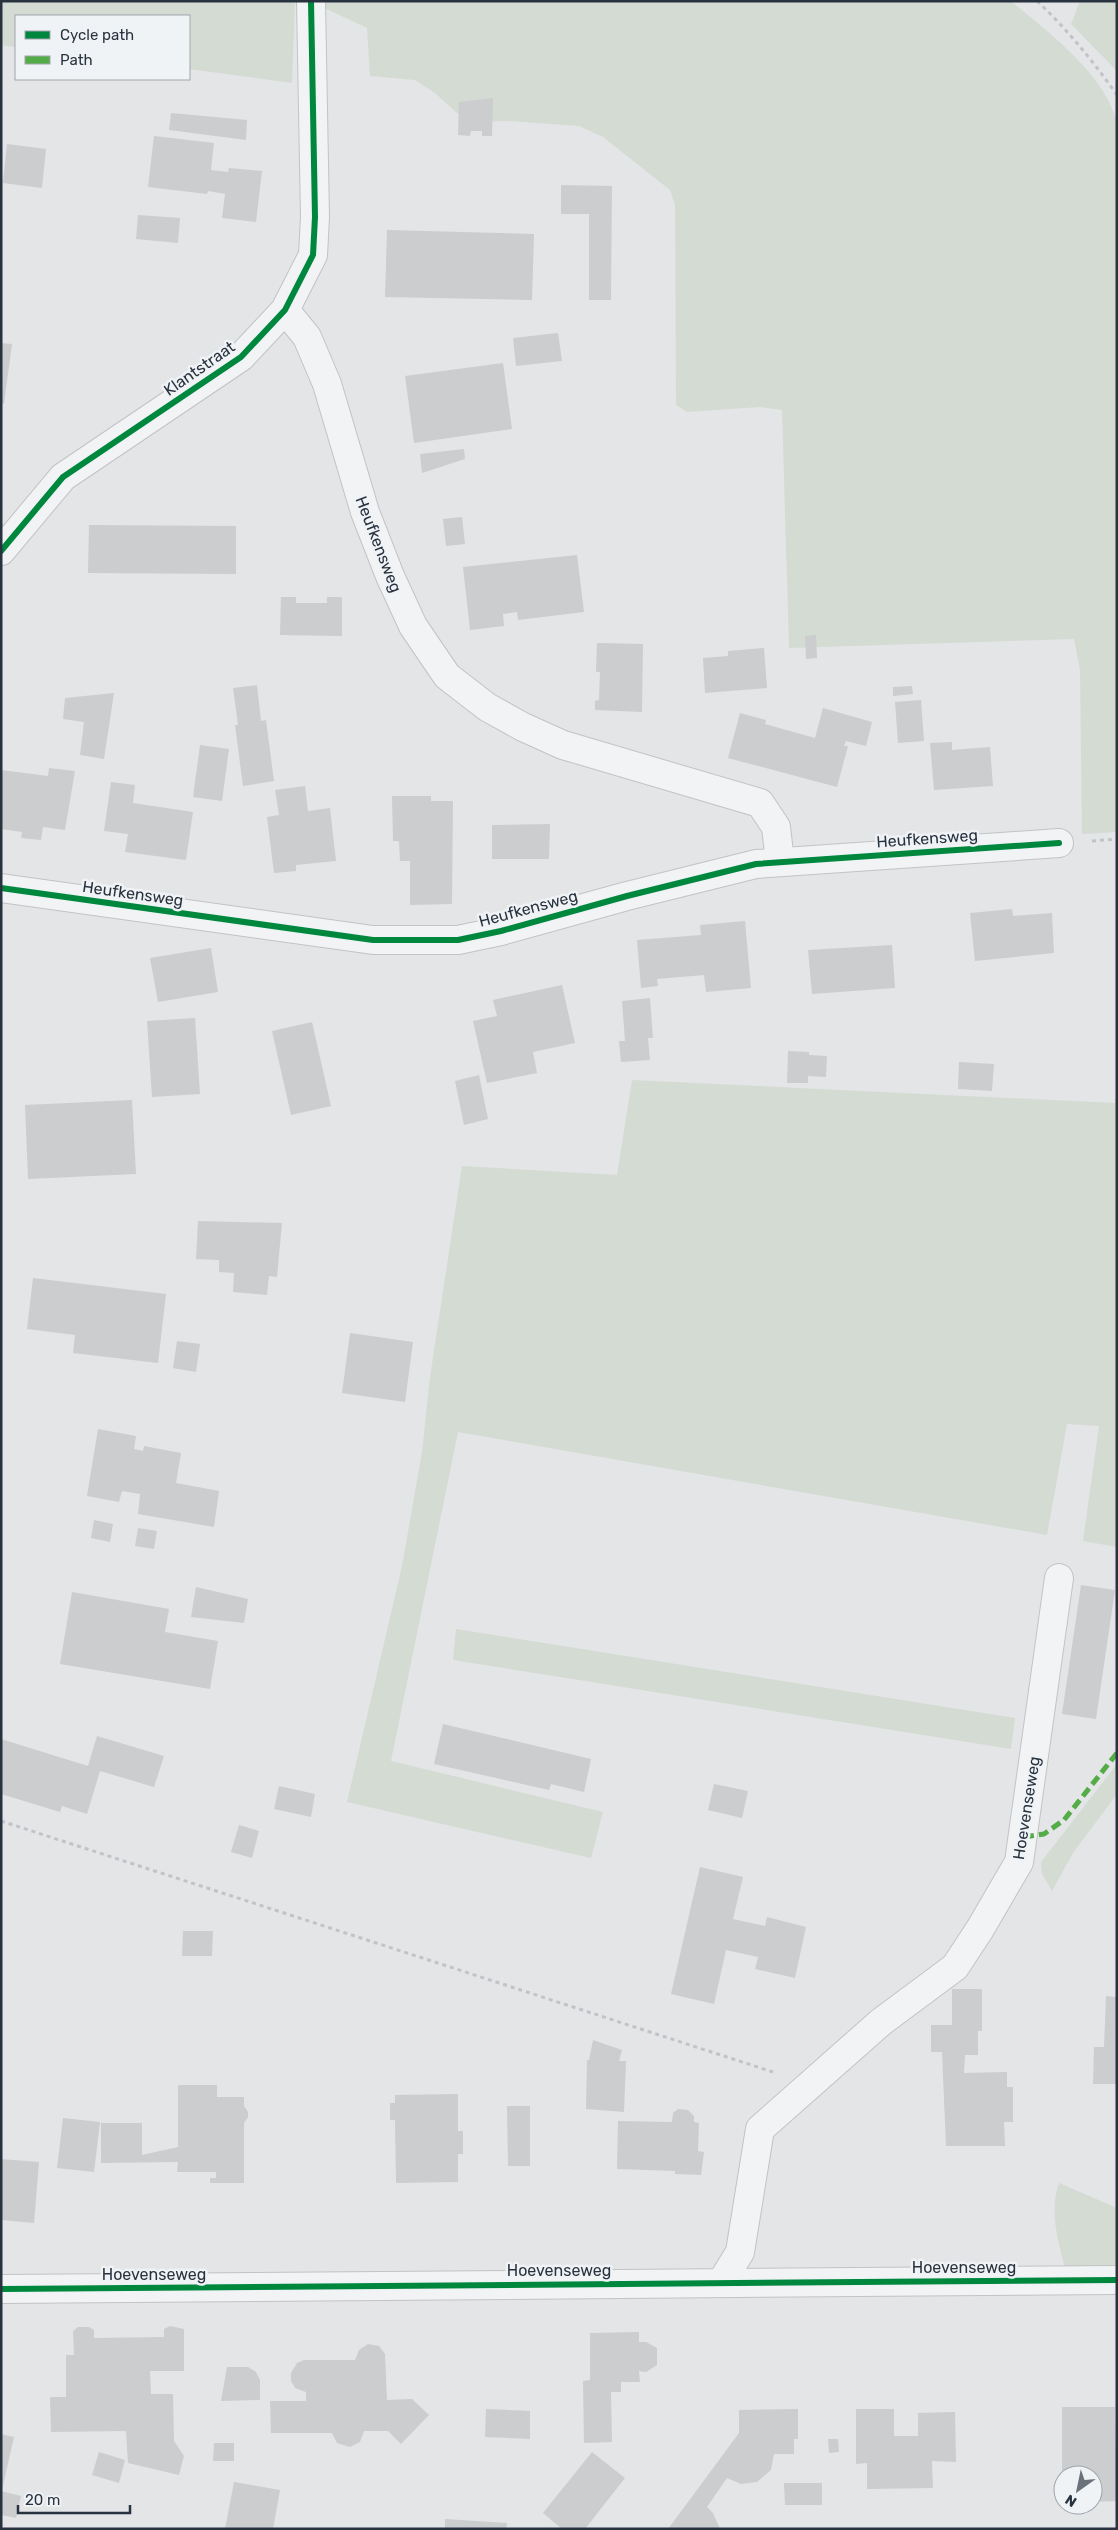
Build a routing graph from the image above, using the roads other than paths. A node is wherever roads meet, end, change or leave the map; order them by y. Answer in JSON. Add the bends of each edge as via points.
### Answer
{"nodes":[{"id":1,"x":311,"y":1,"type":"edge"},
{"id":2,"x":285,"y":310,"type":"junction"},
{"id":3,"x":1,"y":551,"type":"edge"},
{"id":4,"x":1059,"y":843,"type":"dead end"},
{"id":5,"x":780,"y":862,"type":"junction"},
{"id":6,"x":1,"y":888,"type":"edge"},
{"id":7,"x":1059,"y":1578,"type":"dead end"},
{"id":8,"x":1117,"y":2280,"type":"edge"},
{"id":9,"x":720,"y":2283,"type":"junction"},
{"id":10,"x":1,"y":2288,"type":"edge"}],
"edges":[{"from":1,"to":2,"type":"street","name":"Klantstraat","via":[[313,255]]},
{"from":2,"to":3,"type":"street","name":"Klantstraat","via":[[241,357],[63,477]]},
{"from":2,"to":5,"type":"street","name":"Heufkensweg","via":[[307,337],[327,384],[365,512],[390,576],[413,626],[447,676],[487,707],[563,745],[760,803],[776,827]]},
{"from":4,"to":5,"type":"street","name":"Heufkensweg"},
{"from":5,"to":6,"type":"street","name":"Heufkensweg","via":[[756,864],[501,932],[458,940],[373,940]]},
{"from":7,"to":9,"type":"street","name":"Hoevenseweg","via":[[1019,1862],[955,1967],[881,2022],[760,2129],[740,2252]]},
{"from":8,"to":9,"type":"street","name":"Hoevenseweg"},
{"from":9,"to":10,"type":"street","name":"Hoevenseweg"}]}
